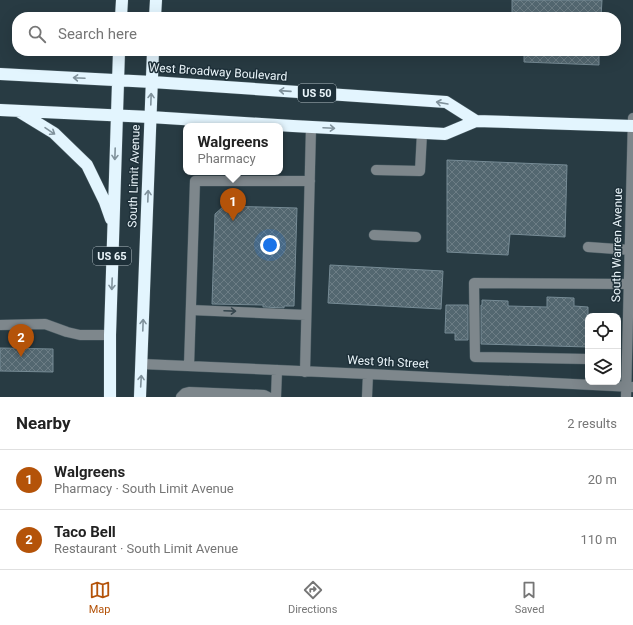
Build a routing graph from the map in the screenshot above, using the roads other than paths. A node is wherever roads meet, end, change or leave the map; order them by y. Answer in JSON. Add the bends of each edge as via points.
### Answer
{"nodes":[{"id":1,"x":122,"y":0,"type":"edge"},
{"id":2,"x":156,"y":0,"type":"edge"},
{"id":3,"x":121,"y":12,"type":"edge"},
{"id":4,"x":155,"y":12,"type":"edge"},
{"id":5,"x":119,"y":56,"type":"edge"},
{"id":6,"x":153,"y":56,"type":"edge"},
{"id":7,"x":0,"y":74,"type":"edge"},
{"id":8,"x":118,"y":80,"type":"junction"},
{"id":9,"x":152,"y":82,"type":"junction"},
{"id":10,"x":0,"y":110,"type":"edge"},
{"id":11,"x":17,"y":110,"type":"junction"},
{"id":12,"x":117,"y":115,"type":"junction"},
{"id":13,"x":150,"y":117,"type":"junction"},
{"id":14,"x":633,"y":118,"type":"edge"},
{"id":15,"x":476,"y":121,"type":"junction"},
{"id":16,"x":247,"y":123,"type":"edge"},
{"id":17,"x":283,"y":125,"type":"edge"},
{"id":18,"x":633,"y":126,"type":"edge"},
{"id":19,"x":311,"y":127,"type":"junction"},
{"id":20,"x":422,"y":133,"type":"junction"},
{"id":21,"x":376,"y":170,"type":"dead end"},
{"id":22,"x":310,"y":181,"type":"junction"},
{"id":23,"x":113,"y":224,"type":"junction"},
{"id":24,"x":374,"y":235,"type":"dead end"},
{"id":25,"x":416,"y":237,"type":"dead end"},
{"id":26,"x":588,"y":247,"type":"dead end"},
{"id":27,"x":630,"y":250,"type":"junction"},
{"id":28,"x":629,"y":284,"type":"junction"},
{"id":29,"x":191,"y":310,"type":"junction"},
{"id":30,"x":306,"y":315,"type":"junction"},
{"id":31,"x":0,"y":325,"type":"edge"},
{"id":32,"x":110,"y":335,"type":"junction"},
{"id":33,"x":585,"y":359,"type":"edge"},
{"id":34,"x":622,"y":360,"type":"edge"},
{"id":35,"x":142,"y":364,"type":"junction"},
{"id":36,"x":189,"y":366,"type":"junction"},
{"id":37,"x":277,"y":370,"type":"junction"},
{"id":38,"x":304,"y":372,"type":"junction"},
{"id":39,"x":368,"y":374,"type":"junction"},
{"id":40,"x":628,"y":390,"type":"edge"},
{"id":41,"x":110,"y":397,"type":"edge"},
{"id":42,"x":140,"y":397,"type":"edge"},
{"id":43,"x":181,"y":397,"type":"edge"},
{"id":44,"x":268,"y":397,"type":"edge"},
{"id":45,"x":276,"y":397,"type":"edge"},
{"id":46,"x":367,"y":397,"type":"edge"}],
"edges":[{"from":1,"to":3,"type":"highway"},
{"from":2,"to":4,"type":"highway"},
{"from":5,"to":8,"type":"highway","name":"South Limit Avenue","number":"US 65"},
{"from":6,"to":9,"type":"highway","name":"South Limit Avenue","number":"US 65"},
{"from":8,"to":7,"type":"highway","name":"West Broadway Boulevard","number":"US 50","one_way":true},
{"from":8,"to":9,"type":"highway","name":"West Broadway Boulevard","number":"US 50"},
{"from":8,"to":12,"type":"highway","name":"South Limit Avenue","number":"US 65"},
{"from":13,"to":9,"type":"highway","name":"South Limit Avenue","number":"US 65","one_way":true},
{"from":15,"to":9,"type":"highway","name":"West Broadway Boulevard","number":"US 50","one_way":true,"via":[[446,102]]},
{"from":10,"to":11,"type":"highway"},
{"from":11,"to":12,"type":"highway"},
{"from":11,"to":23,"type":"highway","one_way":true,"via":[[54,132],[87,165]]},
{"from":12,"to":13,"type":"highway"},
{"from":12,"to":23,"type":"highway","name":"South Limit Avenue","number":"US 65","one_way":true},
{"from":13,"to":16,"type":"highway"},
{"from":35,"to":13,"type":"highway","name":"South Limit Avenue","number":"US 65","one_way":true},
{"from":14,"to":18,"type":"street","name":"South Warren Avenue"},
{"from":15,"to":18,"type":"highway"},
{"from":15,"to":20,"type":"highway","via":[[446,134]]},
{"from":17,"to":19,"type":"highway"},
{"from":18,"to":27,"type":"street","name":"South Warren Avenue"},
{"from":19,"to":20,"type":"highway","one_way":true},
{"from":19,"to":22,"type":"street"},
{"from":20,"to":21,"type":"street","via":[[420,171]]},
{"from":22,"to":29,"type":"street","via":[[195,181]]},
{"from":22,"to":30,"type":"street"},
{"from":23,"to":32,"type":"highway","name":"South Limit Avenue","number":"US 65","one_way":true},
{"from":24,"to":25,"type":"street"},
{"from":26,"to":27,"type":"street"},
{"from":27,"to":28,"type":"street","name":"South Warren Avenue"},
{"from":28,"to":33,"type":"street","via":[[474,283],[475,357]]},
{"from":28,"to":34,"type":"street","name":"South Warren Avenue"},
{"from":29,"to":30,"type":"street","one_way":true},
{"from":29,"to":36,"type":"street"},
{"from":30,"to":38,"type":"street"},
{"from":31,"to":32,"type":"street","via":[[45,324],[80,335]]},
{"from":32,"to":41,"type":"highway","name":"South Limit Avenue","number":"US 65"},
{"from":34,"to":40,"type":"street","name":"South Warren Avenue"},
{"from":35,"to":36,"type":"street","name":"West 9th Street"},
{"from":42,"to":35,"type":"highway","name":"South Limit Avenue","number":"US 65","one_way":true},
{"from":36,"to":37,"type":"street","name":"West 9th Street"},
{"from":37,"to":38,"type":"street","name":"West 9th Street"},
{"from":37,"to":45,"type":"street"},
{"from":38,"to":39,"type":"street","name":"West 9th Street"},
{"from":39,"to":40,"type":"street","name":"West 9th Street"},
{"from":39,"to":46,"type":"street"},
{"from":43,"to":44,"type":"street","via":[[189,392]]}]}
